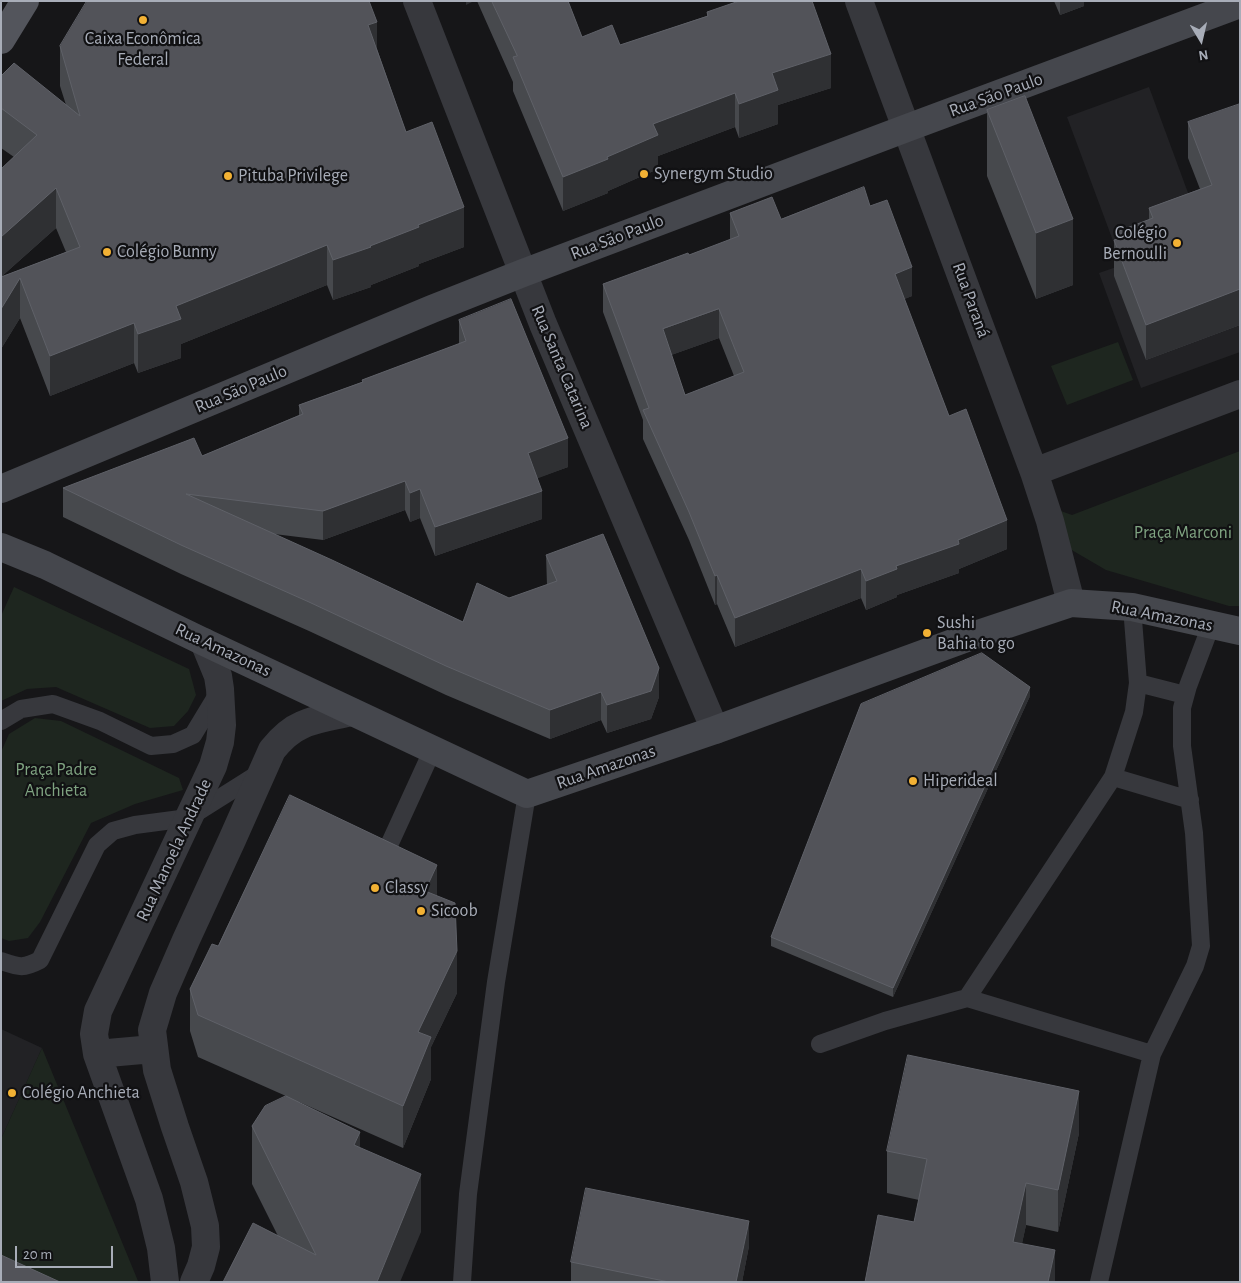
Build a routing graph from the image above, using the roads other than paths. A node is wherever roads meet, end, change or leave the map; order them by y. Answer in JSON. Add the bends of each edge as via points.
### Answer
{"nodes":[{"id":1,"x":25,"y":1,"type":"edge"},
{"id":2,"x":417,"y":1,"type":"edge"},
{"id":3,"x":859,"y":1,"type":"edge"},
{"id":4,"x":1240,"y":4,"type":"edge"},
{"id":5,"x":1,"y":40,"type":"edge"},
{"id":6,"x":907,"y":128,"type":"junction"},
{"id":7,"x":523,"y":273,"type":"junction"},
{"id":8,"x":1240,"y":394,"type":"edge"},
{"id":9,"x":1034,"y":472,"type":"junction"},
{"id":10,"x":1,"y":489,"type":"edge"},
{"id":11,"x":1,"y":547,"type":"edge"},
{"id":12,"x":1071,"y":603,"type":"junction"},
{"id":13,"x":1132,"y":607,"type":"junction"},
{"id":14,"x":1211,"y":626,"type":"junction"},
{"id":15,"x":1240,"y":631,"type":"edge"},
{"id":16,"x":204,"y":642,"type":"junction"},
{"id":17,"x":1138,"y":683,"type":"junction"},
{"id":18,"x":220,"y":689,"type":"junction"},
{"id":19,"x":1185,"y":695,"type":"junction"},
{"id":20,"x":352,"y":712,"type":"junction"},
{"id":21,"x":1,"y":721,"type":"edge"},
{"id":22,"x":715,"y":730,"type":"junction"},
{"id":23,"x":433,"y":749,"type":"junction"},
{"id":24,"x":261,"y":772,"type":"junction"},
{"id":25,"x":1113,"y":777,"type":"junction"},
{"id":26,"x":528,"y":794,"type":"junction"},
{"id":27,"x":1190,"y":800,"type":"junction"},
{"id":28,"x":188,"y":818,"type":"junction"},
{"id":29,"x":390,"y":843,"type":"edge"},
{"id":30,"x":1,"y":961,"type":"edge"},
{"id":31,"x":967,"y":998,"type":"junction"},
{"id":32,"x":820,"y":1044,"type":"dead end"},
{"id":33,"x":153,"y":1049,"type":"junction"},
{"id":34,"x":97,"y":1054,"type":"junction"},
{"id":35,"x":1152,"y":1054,"type":"junction"},
{"id":36,"x":165,"y":1282,"type":"edge"},
{"id":37,"x":194,"y":1282,"type":"edge"},
{"id":38,"x":462,"y":1282,"type":"edge"},
{"id":39,"x":1099,"y":1282,"type":"edge"}],
"edges":[{"from":1,"to":5,"type":"main road"},
{"from":2,"to":7,"type":"street","name":"Rua Santa Catarina"},
{"from":3,"to":6,"type":"street","name":"Rua Paraná"},
{"from":4,"to":6,"type":"main road","name":"Rua São Paulo"},
{"from":6,"to":7,"type":"main road","name":"Rua São Paulo"},
{"from":6,"to":9,"type":"street","name":"Rua Paraná"},
{"from":7,"to":10,"type":"main road","name":"Rua São Paulo"},
{"from":7,"to":22,"type":"street","name":"Rua Santa Catarina"},
{"from":8,"to":9,"type":"street"},
{"from":9,"to":12,"type":"street","name":"Rua Paraná"},
{"from":11,"to":16,"type":"main road","name":"Rua Amazonas"},
{"from":12,"to":13,"type":"main road","name":"Rua Amazonas"},
{"from":12,"to":22,"type":"main road","name":"Rua Amazonas"},
{"from":13,"to":14,"type":"main road","name":"Rua Amazonas"},
{"from":13,"to":17,"type":"lane"},
{"from":14,"to":15,"type":"main road","name":"Rua Amazonas"},
{"from":14,"to":19,"type":"lane"},
{"from":16,"to":18,"type":"street","name":"Rua Manoela Andrade"},
{"from":16,"to":20,"type":"main road","name":"Rua Amazonas"},
{"from":17,"to":19,"type":"lane"},
{"from":17,"to":25,"type":"lane","via":[[1134,712]]},
{"from":18,"to":21,"type":"lane","via":[[194,735],[173,744],[151,746],[100,721],[53,704],[21,709]]},
{"from":18,"to":28,"type":"street","name":"Rua Manoela Andrade","via":[[220,742],[213,766]]},
{"from":19,"to":27,"type":"lane","via":[[1182,746]]},
{"from":20,"to":23,"type":"main road","name":"Rua Amazonas"},
{"from":20,"to":24,"type":"street","via":[[301,725],[280,740]]},
{"from":22,"to":26,"type":"main road","name":"Rua Amazonas"},
{"from":23,"to":26,"type":"main road","name":"Rua Amazonas"},
{"from":23,"to":29,"type":"lane"},
{"from":24,"to":28,"type":"lane"},
{"from":24,"to":33,"type":"street","via":[[163,993],[152,1030]]},
{"from":25,"to":27,"type":"lane"},
{"from":25,"to":31,"type":"lane"},
{"from":26,"to":38,"type":"lane","via":[[496,982],[468,1194]]},
{"from":27,"to":35,"type":"lane","via":[[1201,946],[1195,966]]},
{"from":28,"to":30,"type":"lane","via":[[113,831],[98,845],[40,960],[28,966]]},
{"from":28,"to":34,"type":"street","name":"Rua Manoela Andrade","via":[[98,1011],[94,1034]]},
{"from":31,"to":32,"type":"lane"},
{"from":31,"to":35,"type":"lane"},
{"from":33,"to":34,"type":"street"},
{"from":33,"to":37,"type":"street","via":[[205,1226],[206,1247]]},
{"from":34,"to":36,"type":"street","name":"Rua Manoela Andrade","via":[[149,1199],[161,1248]]},
{"from":35,"to":39,"type":"lane"}]}
